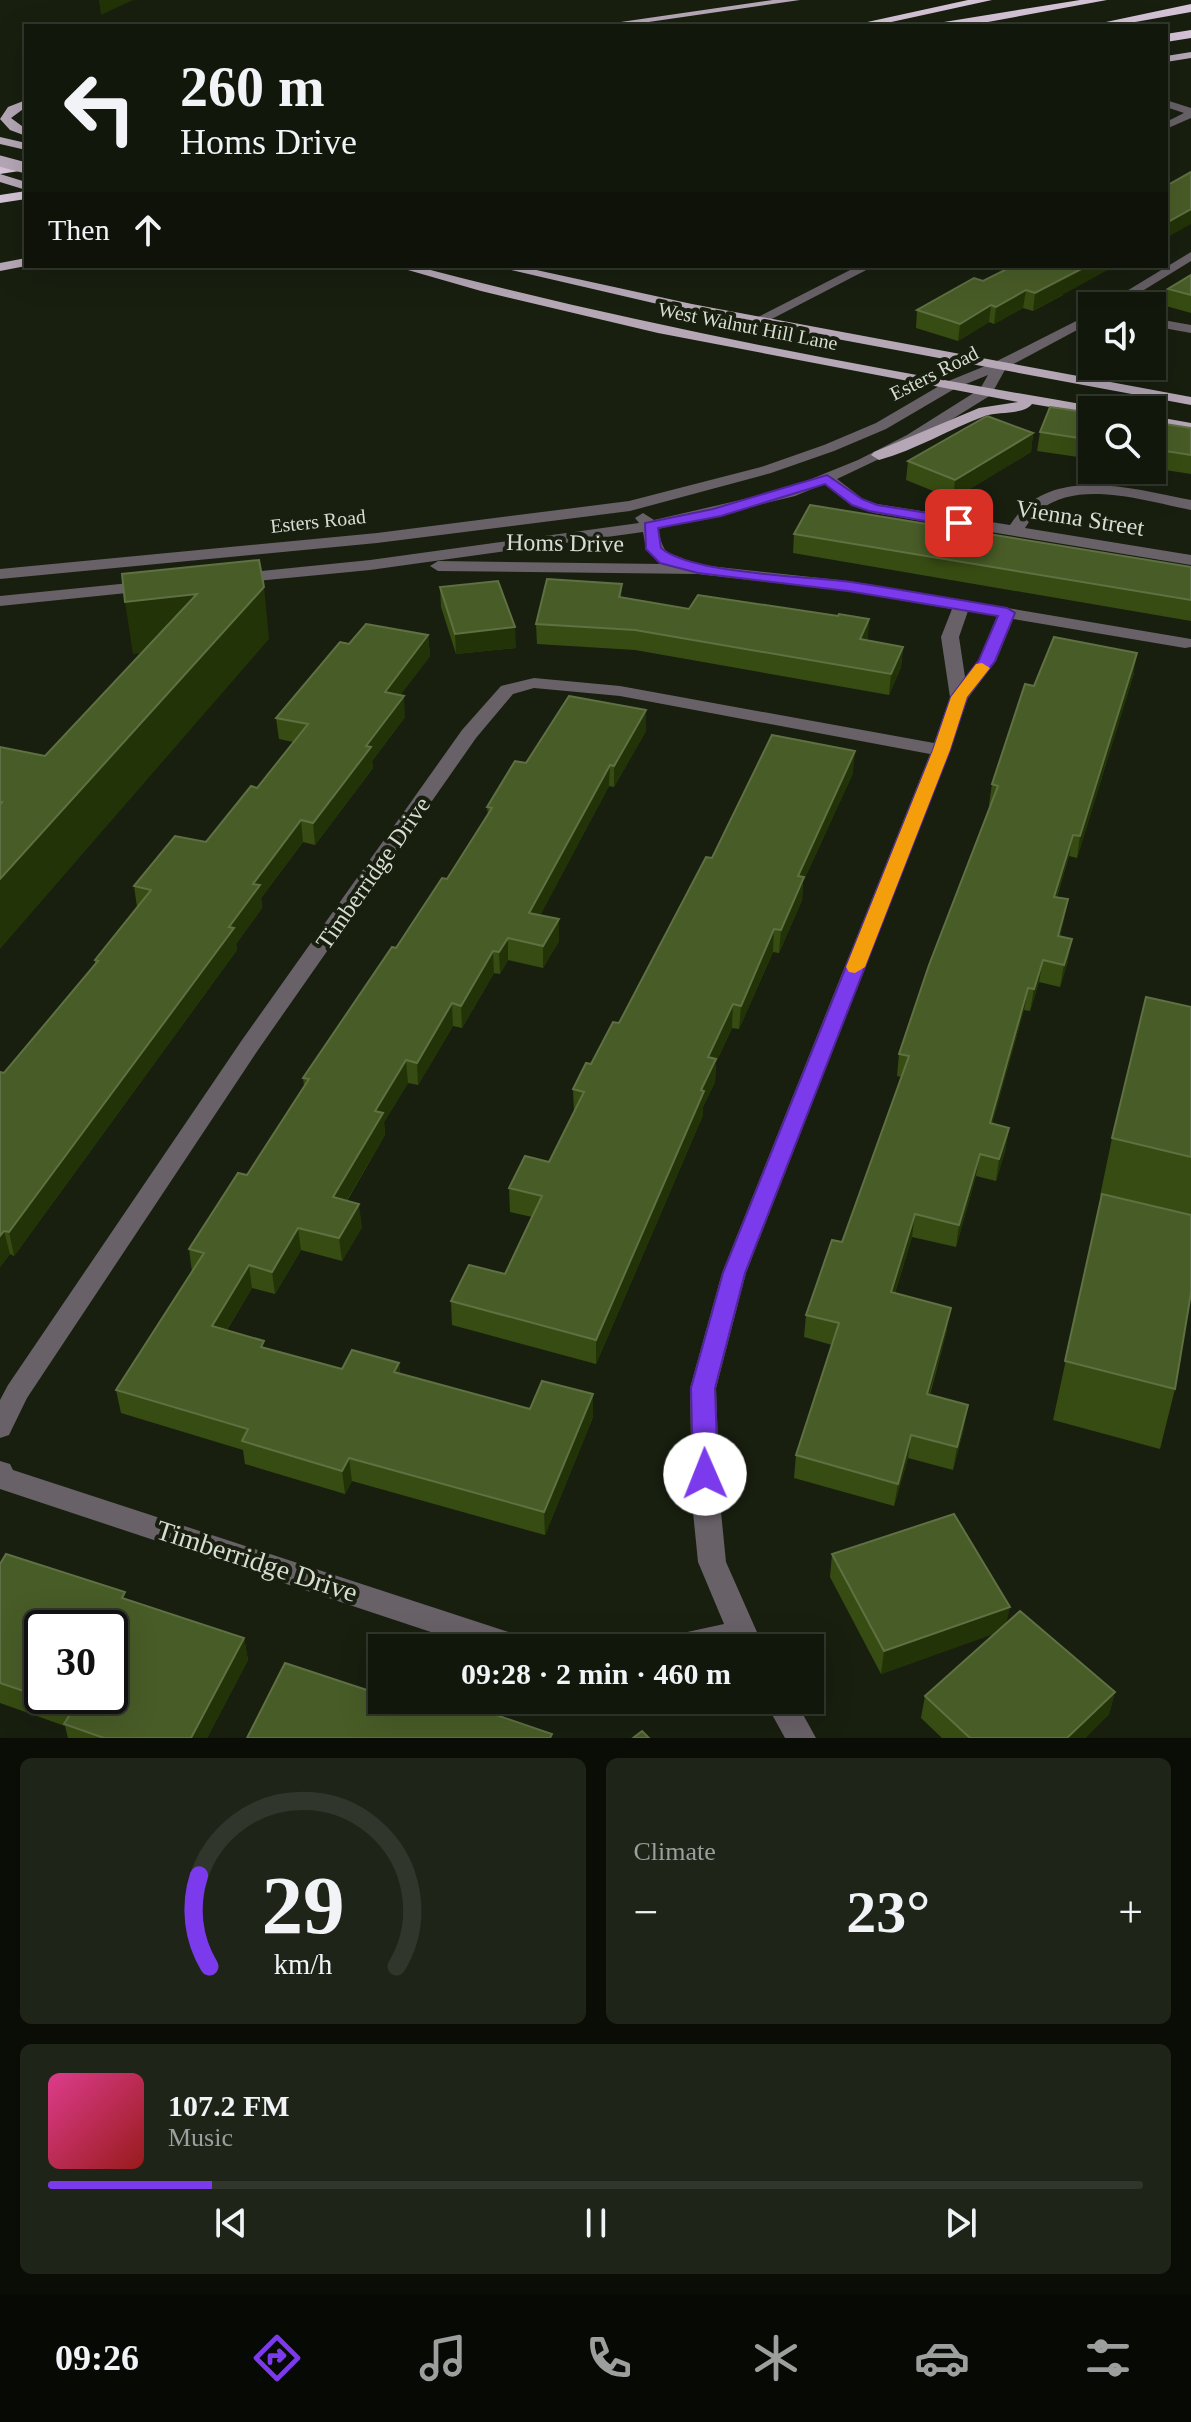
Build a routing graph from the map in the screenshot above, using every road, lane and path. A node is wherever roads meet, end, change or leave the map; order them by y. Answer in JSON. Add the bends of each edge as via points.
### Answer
{"nodes":[{"id":1,"x":795,"y":0,"type":"edge"},
{"id":2,"x":986,"y":0,"type":"edge"},
{"id":3,"x":1101,"y":0,"type":"edge"},
{"id":4,"x":1191,"y":8,"type":"edge"},
{"id":5,"x":613,"y":24,"type":"edge"},
{"id":6,"x":865,"y":24,"type":"edge"},
{"id":7,"x":956,"y":24,"type":"edge"},
{"id":8,"x":1104,"y":24,"type":"edge"},
{"id":9,"x":1191,"y":34,"type":"edge"},
{"id":10,"x":1168,"y":38,"type":"edge"},
{"id":11,"x":1191,"y":55,"type":"edge"},
{"id":12,"x":1168,"y":59,"type":"edge"},
{"id":13,"x":24,"y":100,"type":"edge"},
{"id":14,"x":0,"y":101,"type":"edge"},
{"id":15,"x":24,"y":101,"type":"edge"},
{"id":16,"x":1168,"y":104,"type":"edge"},
{"id":17,"x":1191,"y":113,"type":"edge"},
{"id":18,"x":1168,"y":125,"type":"edge"},
{"id":19,"x":20,"y":131,"type":"edge"},
{"id":20,"x":0,"y":140,"type":"edge"},
{"id":21,"x":24,"y":146,"type":"edge"},
{"id":22,"x":0,"y":161,"type":"edge"},
{"id":23,"x":24,"y":167,"type":"edge"},
{"id":24,"x":24,"y":167,"type":"edge"},
{"id":25,"x":0,"y":170,"type":"edge"},
{"id":26,"x":0,"y":178,"type":"edge"},
{"id":27,"x":24,"y":185,"type":"edge"},
{"id":28,"x":24,"y":195,"type":"edge"},
{"id":29,"x":0,"y":199,"type":"edge"},
{"id":30,"x":1191,"y":256,"type":"edge"},
{"id":31,"x":24,"y":262,"type":"edge"},
{"id":32,"x":0,"y":267,"type":"edge"},
{"id":33,"x":407,"y":268,"type":"edge"},
{"id":34,"x":509,"y":268,"type":"edge"},
{"id":35,"x":864,"y":268,"type":"edge"},
{"id":36,"x":1132,"y":292,"type":"edge"},
{"id":37,"x":507,"y":296,"type":"junction"},
{"id":38,"x":692,"y":308,"type":"junction"},
{"id":39,"x":759,"y":320,"type":"junction"},
{"id":40,"x":1078,"y":324,"type":"edge"},
{"id":41,"x":1166,"y":325,"type":"edge"},
{"id":42,"x":1191,"y":329,"type":"edge"},
{"id":43,"x":1000,"y":365,"type":"junction"},
{"id":44,"x":951,"y":385,"type":"junction"},
{"id":45,"x":986,"y":392,"type":"junction"},
{"id":46,"x":1191,"y":401,"type":"edge"},
{"id":47,"x":1069,"y":406,"type":"junction"},
{"id":48,"x":1078,"y":408,"type":"edge"},
{"id":49,"x":1166,"y":423,"type":"edge"},
{"id":50,"x":1191,"y":427,"type":"edge"},
{"id":51,"x":879,"y":455,"type":"junction"},
{"id":52,"x":827,"y":479,"type":"junction"},
{"id":53,"x":1191,"y":505,"type":"edge"},
{"id":54,"x":630,"y":506,"type":"junction"},
{"id":55,"x":650,"y":526,"type":"junction"},
{"id":56,"x":1014,"y":532,"type":"junction"},
{"id":57,"x":1191,"y":560,"type":"edge"},
{"id":58,"x":370,"y":565,"type":"junction"},
{"id":59,"x":61,"y":568,"type":"junction"},
{"id":60,"x":698,"y":569,"type":"junction"},
{"id":61,"x":0,"y":574,"type":"edge"},
{"id":62,"x":216,"y":580,"type":"edge"},
{"id":63,"x":170,"y":584,"type":"edge"},
{"id":64,"x":63,"y":595,"type":"junction"},
{"id":65,"x":0,"y":601,"type":"edge"},
{"id":66,"x":962,"y":605,"type":"junction"},
{"id":67,"x":1007,"y":613,"type":"junction"},
{"id":68,"x":1185,"y":643,"type":"dead end"},
{"id":69,"x":959,"y":697,"type":"junction"},
{"id":70,"x":941,"y":750,"type":"junction"},
{"id":71,"x":0,"y":1427,"type":"edge"},
{"id":72,"x":0,"y":1472,"type":"edge"},
{"id":73,"x":475,"y":1634,"type":"edge"},
{"id":74,"x":742,"y":1634,"type":"edge"},
{"id":75,"x":787,"y":1714,"type":"edge"},
{"id":76,"x":801,"y":1738,"type":"edge"}],
"edges":[{"from":1,"to":5,"type":"main road"},
{"from":2,"to":6,"type":"highway"},
{"from":3,"to":7,"type":"highway"},
{"from":4,"to":8,"type":"highway"},
{"from":9,"to":10,"type":"highway"},
{"from":11,"to":12,"type":"main road"},
{"from":13,"to":14,"type":"main road"},
{"from":15,"to":19,"type":"main road","via":[[5,118]]},
{"from":16,"to":17,"type":"street"},
{"from":17,"to":18,"type":"street"},
{"from":20,"to":21,"type":"main road"},
{"from":22,"to":23,"type":"main road","bridge":true},
{"from":24,"to":25,"type":"highway"},
{"from":26,"to":27,"type":"main road"},
{"from":28,"to":29,"type":"highway"},
{"from":30,"to":36,"type":"street"},
{"from":31,"to":32,"type":"main road"},
{"from":33,"to":37,"type":"main road","name":"West Walnut Hill Lane"},
{"from":34,"to":38,"type":"main road","name":"West Walnut Hill Lane"},
{"from":35,"to":39,"type":"street"},
{"from":37,"to":38,"type":"main road","via":[[537,288],[643,306]]},
{"from":37,"to":44,"type":"main road","name":"West Walnut Hill Lane"},
{"from":38,"to":39,"type":"main road","name":"West Walnut Hill Lane"},
{"from":39,"to":43,"type":"main road","name":"West Walnut Hill Lane"},
{"from":40,"to":43,"type":"street"},
{"from":41,"to":42,"type":"street"},
{"from":43,"to":44,"type":"street","name":"Esters Road"},
{"from":43,"to":45,"type":"street","name":"Esters Road"},
{"from":43,"to":46,"type":"main road","name":"West Walnut Hill Lane"},
{"from":44,"to":45,"type":"main road","name":"West Walnut Hill Lane"},
{"from":44,"to":54,"type":"street","name":"Esters Road","via":[[881,426],[829,448]]},
{"from":45,"to":47,"type":"main road","name":"West Walnut Hill Lane"},
{"from":45,"to":51,"type":"street","name":"Esters Road"},
{"from":47,"to":48,"type":"main road","name":"West Walnut Hill Lane"},
{"from":47,"to":51,"type":"main road","via":[[984,411]]},
{"from":49,"to":50,"type":"main road"},
{"from":51,"to":52,"type":"street","name":"Esters Road"},
{"from":52,"to":55,"type":"street","name":"Esters Road","via":[[716,513]]},
{"from":52,"to":56,"type":"street","name":"Vienna Street","via":[[874,508]]},
{"from":53,"to":56,"type":"street","via":[[1089,489],[1056,491],[1020,514]]},
{"from":54,"to":55,"type":"street"},
{"from":54,"to":59,"type":"street","name":"Esters Road","via":[[377,538]]},
{"from":55,"to":58,"type":"street","name":"Esters Road"},
{"from":55,"to":60,"type":"street","via":[[654,549],[666,560]]},
{"from":56,"to":57,"type":"street","name":"Vienna Street"},
{"from":58,"to":60,"type":"street","name":"Homs Drive"},
{"from":58,"to":62,"type":"street","name":"Esters Road"},
{"from":59,"to":61,"type":"street","name":"Esters Road"},
{"from":59,"to":64,"type":"street"},
{"from":60,"to":66,"type":"street","name":"Homs Drive"},
{"from":63,"to":64,"type":"street"},
{"from":64,"to":65,"type":"street"},
{"from":66,"to":67,"type":"street","name":"Homs Drive"},
{"from":66,"to":69,"type":"street","via":[[950,637]]},
{"from":67,"to":68,"type":"street","name":"Homs Drive"},
{"from":67,"to":69,"type":"street","via":[[987,661]]},
{"from":69,"to":70,"type":"street"},
{"from":70,"to":71,"type":"street","name":"Timberridge Drive","via":[[620,691],[534,683],[507,690],[469,734],[250,1045],[17,1392]]},
{"from":70,"to":74,"type":"street","via":[[734,1273],[703,1388],[712,1562]]},
{"from":72,"to":73,"type":"street","name":"Timberridge Drive","via":[[1,1478]]},
{"from":75,"to":76,"type":"street"}]}
